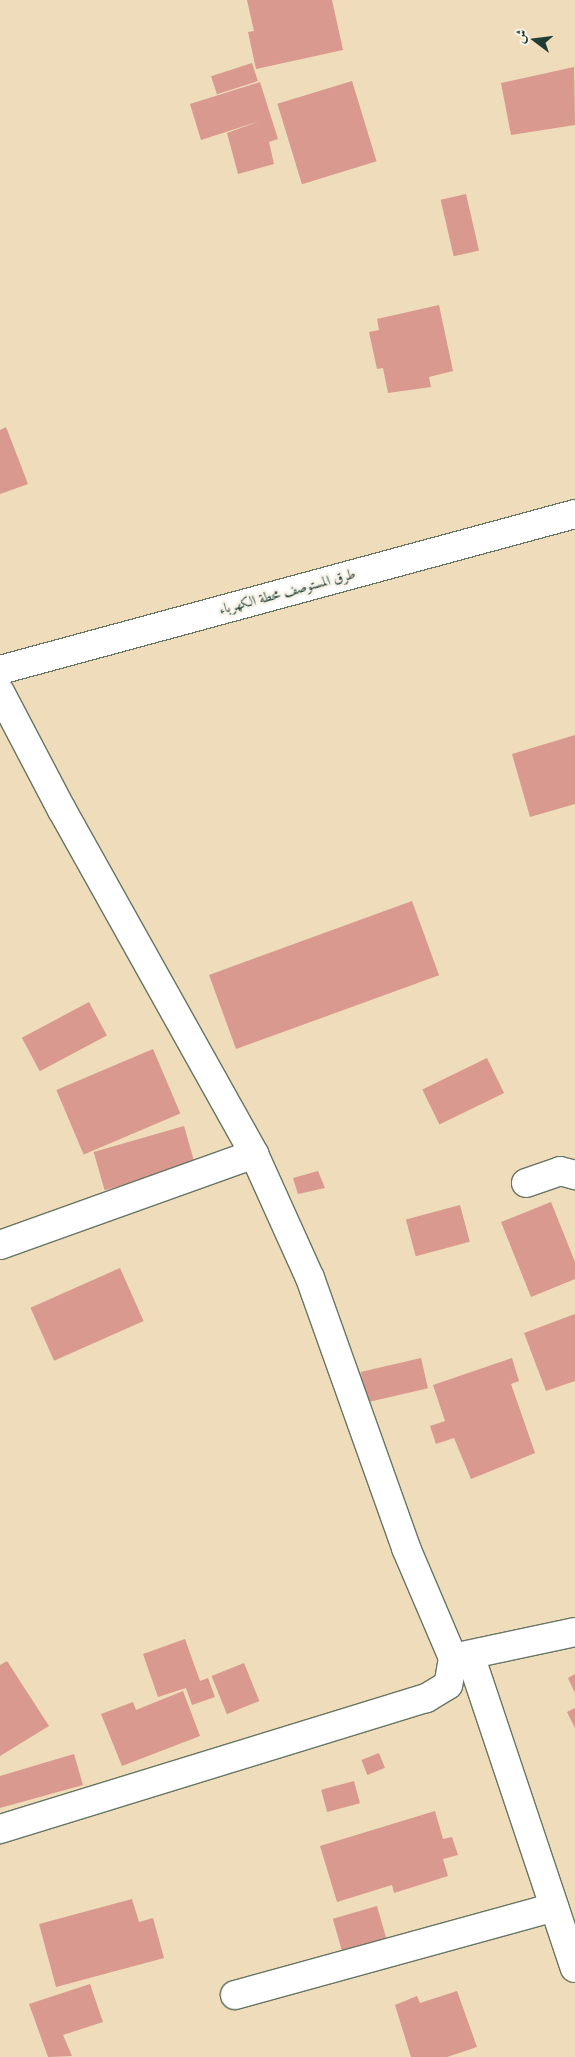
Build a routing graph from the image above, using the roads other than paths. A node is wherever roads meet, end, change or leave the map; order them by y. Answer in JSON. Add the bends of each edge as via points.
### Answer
{"nodes":[{"id":1,"x":575,"y":514,"type":"edge"},
{"id":2,"x":0,"y":670,"type":"edge"},
{"id":3,"x":0,"y":692,"type":"edge"},
{"id":4,"x":254,"y":1154,"type":"junction"},
{"id":5,"x":575,"y":1175,"type":"edge"},
{"id":6,"x":526,"y":1182,"type":"dead end"},
{"id":7,"x":0,"y":1245,"type":"edge"},
{"id":8,"x":575,"y":1632,"type":"edge"},
{"id":9,"x":461,"y":1656,"type":"junction"},
{"id":10,"x":0,"y":1829,"type":"edge"},
{"id":11,"x":554,"y":1907,"type":"junction"},
{"id":12,"x":575,"y":1968,"type":"edge"},
{"id":13,"x":236,"y":1995,"type":"dead end"}],
"edges":[{"from":1,"to":2,"type":"street","name":"طرق المستوصف محطة الكهرباء"},
{"from":3,"to":4,"type":"street","via":[[62,810]]},
{"from":4,"to":7,"type":"street"},
{"from":4,"to":9,"type":"street","via":[[310,1278],[406,1548]]},
{"from":5,"to":6,"type":"street","via":[[560,1171]]},
{"from":8,"to":9,"type":"street"},
{"from":9,"to":10,"type":"street","via":[[448,1685],[426,1698]]},
{"from":9,"to":11,"type":"street"},
{"from":11,"to":12,"type":"street"},
{"from":11,"to":13,"type":"street"}]}
